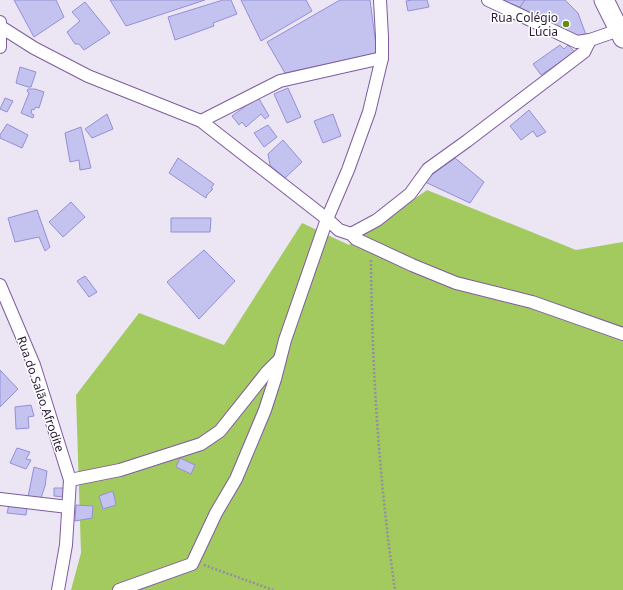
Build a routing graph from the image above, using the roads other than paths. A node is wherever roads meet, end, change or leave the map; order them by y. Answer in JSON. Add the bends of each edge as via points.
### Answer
{"nodes":[{"id":1,"x":380,"y":0,"type":"edge"},
{"id":2,"x":488,"y":0,"type":"edge"},
{"id":3,"x":604,"y":0,"type":"edge"},
{"id":4,"x":0,"y":24,"type":"edge"},
{"id":5,"x":621,"y":34,"type":"edge"},
{"id":6,"x":590,"y":40,"type":"junction"},
{"id":7,"x":0,"y":47,"type":"edge"},
{"id":8,"x":382,"y":58,"type":"junction"},
{"id":9,"x":201,"y":121,"type":"junction"},
{"id":10,"x":327,"y":219,"type":"junction"},
{"id":11,"x":351,"y":234,"type":"junction"},
{"id":12,"x":0,"y":285,"type":"edge"},
{"id":13,"x":623,"y":334,"type":"edge"},
{"id":14,"x":280,"y":360,"type":"junction"},
{"id":15,"x":70,"y":480,"type":"junction"},
{"id":16,"x":0,"y":499,"type":"edge"},
{"id":17,"x":68,"y":507,"type":"junction"},
{"id":18,"x":58,"y":590,"type":"edge"},
{"id":19,"x":119,"y":590,"type":"edge"}],
"edges":[{"from":1,"to":8,"type":"street"},
{"from":2,"to":6,"type":"street","via":[[577,42]]},
{"from":3,"to":5,"type":"main road"},
{"from":4,"to":7,"type":"street"},
{"from":4,"to":9,"type":"street","via":[[34,48],[88,76]]},
{"from":5,"to":6,"type":"street"},
{"from":6,"to":11,"type":"street","via":[[584,52],[428,168],[410,194],[378,220]]},
{"from":8,"to":9,"type":"street","via":[[280,81]]},
{"from":8,"to":10,"type":"street","via":[[369,112]]},
{"from":9,"to":10,"type":"street"},
{"from":10,"to":11,"type":"street","via":[[339,230]]},
{"from":10,"to":14,"type":"street"},
{"from":11,"to":13,"type":"street","via":[[356,239],[456,283],[532,302]]},
{"from":12,"to":15,"type":"street","name":"Rua do Salão Afrodite","via":[[34,365]]},
{"from":14,"to":15,"type":"street","via":[[267,372],[220,431],[201,444],[120,470]]},
{"from":14,"to":19,"type":"street","via":[[270,397],[252,442],[192,564]]},
{"from":15,"to":17,"type":"street","name":"Rua do Salão Afrodite"},
{"from":16,"to":17,"type":"street"},
{"from":17,"to":18,"type":"street","name":"Rua do Salão Afrodite","via":[[66,545]]}]}
